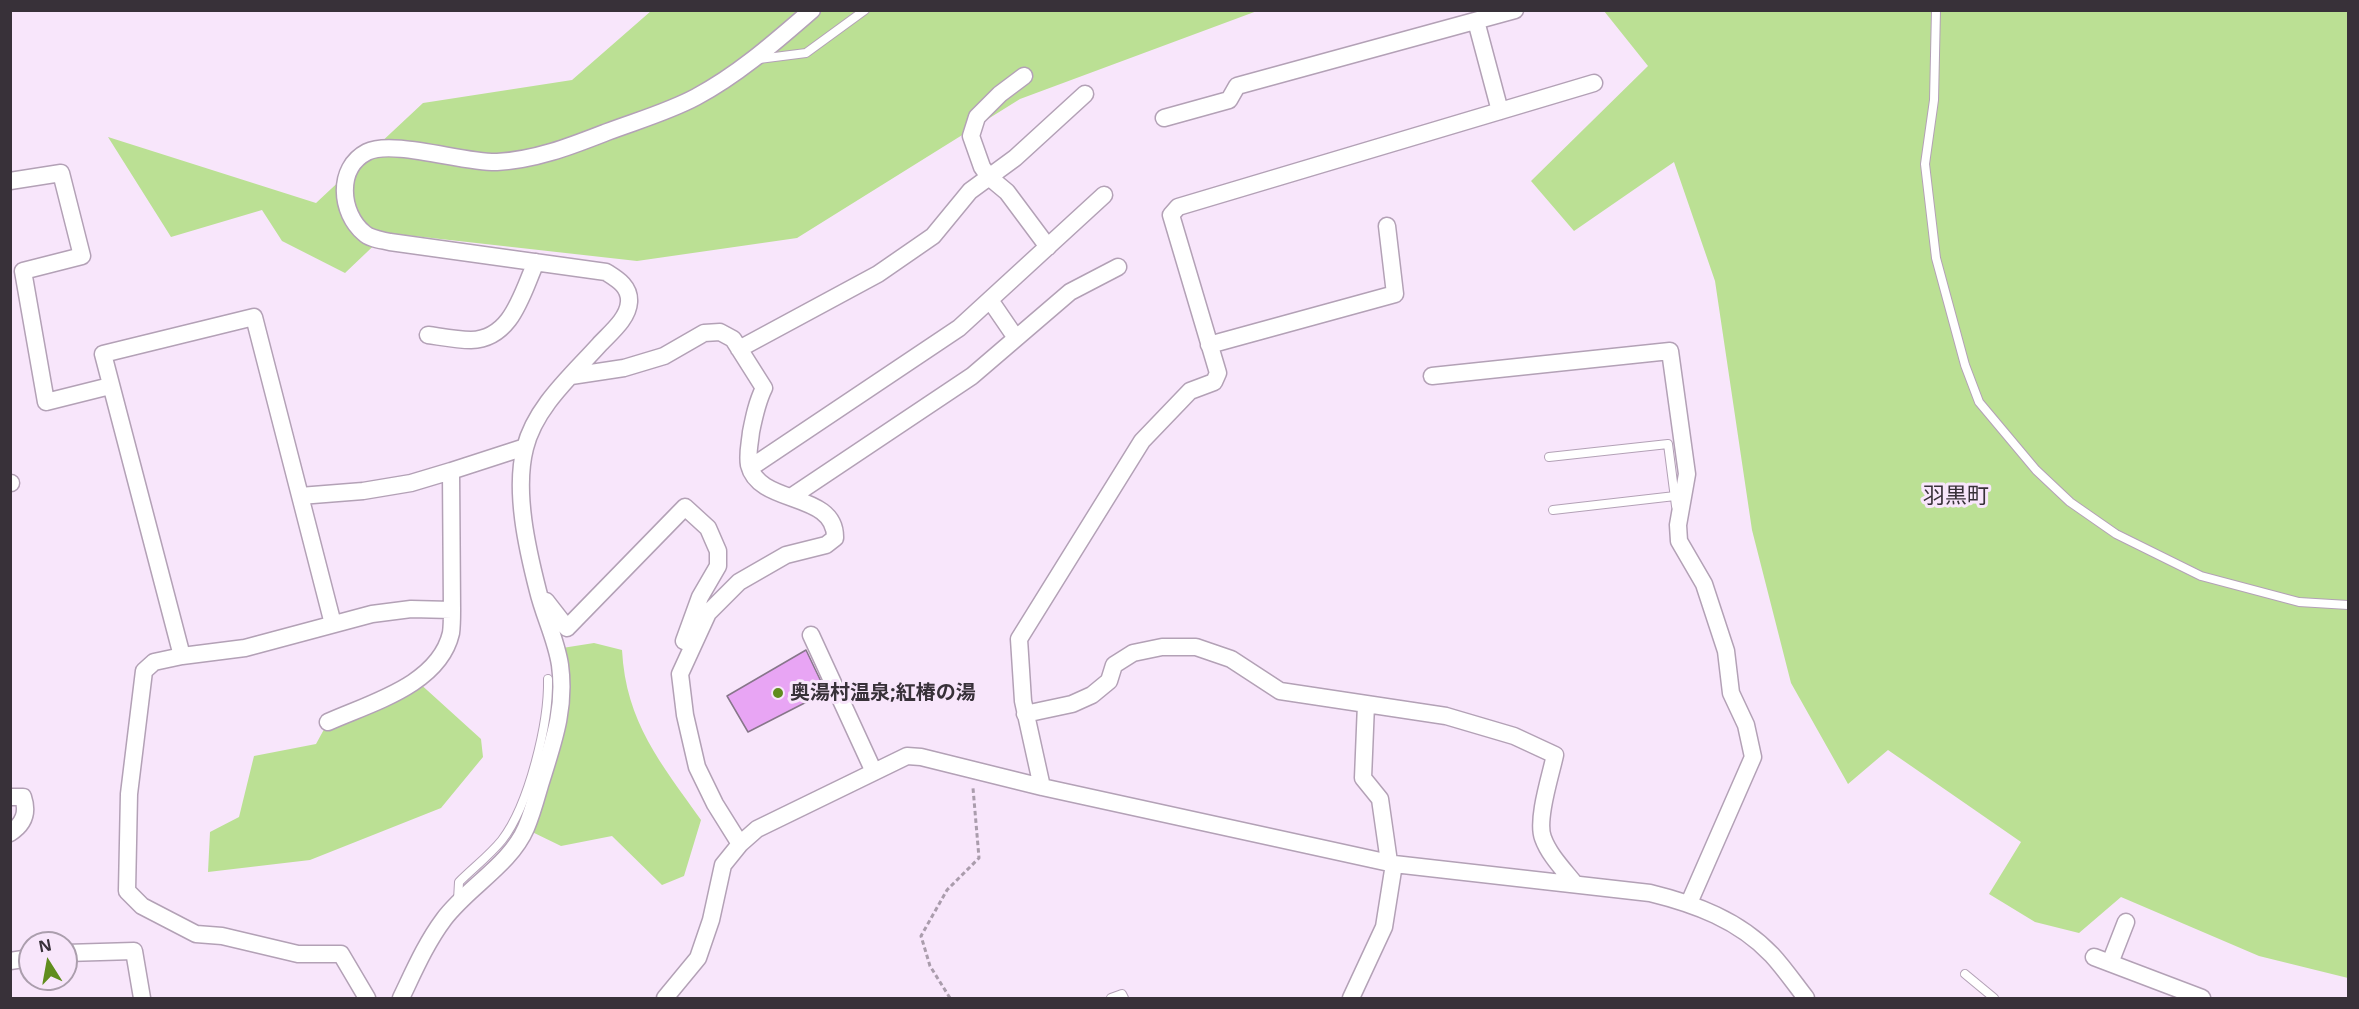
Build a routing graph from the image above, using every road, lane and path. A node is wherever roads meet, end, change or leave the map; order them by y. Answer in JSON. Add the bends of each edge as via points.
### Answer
{"nodes":[{"id":1,"x":812,"y":10,"type":"edge"},
{"id":2,"x":865,"y":10,"type":"edge"},
{"id":3,"x":1515,"y":10,"type":"edge"},
{"id":4,"x":1936,"y":10,"type":"edge"},
{"id":5,"x":1476,"y":21,"type":"junction"},
{"id":6,"x":756,"y":59,"type":"junction"},
{"id":7,"x":1024,"y":76,"type":"dead end"},
{"id":8,"x":1594,"y":83,"type":"dead end"},
{"id":9,"x":1085,"y":94,"type":"dead end"},
{"id":10,"x":1500,"y":111,"type":"junction"},
{"id":11,"x":1164,"y":118,"type":"dead end"},
{"id":12,"x":989,"y":177,"type":"junction"},
{"id":13,"x":10,"y":182,"type":"edge"},
{"id":14,"x":1104,"y":195,"type":"dead end"},
{"id":15,"x":1387,"y":226,"type":"dead end"},
{"id":16,"x":1048,"y":247,"type":"junction"},
{"id":17,"x":536,"y":262,"type":"junction"},
{"id":18,"x":1118,"y":267,"type":"dead end"},
{"id":19,"x":17,"y":273,"type":"edge"},
{"id":20,"x":990,"y":300,"type":"junction"},
{"id":21,"x":429,"y":335,"type":"dead end"},
{"id":22,"x":1016,"y":338,"type":"junction"},
{"id":23,"x":1209,"y":345,"type":"junction"},
{"id":24,"x":740,"y":349,"type":"junction"},
{"id":25,"x":571,"y":376,"type":"junction"},
{"id":26,"x":1432,"y":376,"type":"dead end"},
{"id":27,"x":110,"y":386,"type":"junction"},
{"id":28,"x":525,"y":447,"type":"junction"},
{"id":29,"x":1549,"y":457,"type":"dead end"},
{"id":30,"x":750,"y":468,"type":"junction"},
{"id":31,"x":451,"y":471,"type":"junction"},
{"id":32,"x":300,"y":496,"type":"junction"},
{"id":33,"x":1675,"y":496,"type":"junction"},
{"id":34,"x":791,"y":497,"type":"junction"},
{"id":35,"x":1553,"y":510,"type":"dead end"},
{"id":36,"x":1678,"y":525,"type":"junction"},
{"id":37,"x":538,"y":593,"type":"junction"},
{"id":38,"x":2349,"y":605,"type":"edge"},
{"id":39,"x":452,"y":610,"type":"junction"},
{"id":40,"x":333,"y":624,"type":"junction"},
{"id":41,"x":811,"y":635,"type":"dead end"},
{"id":42,"x":182,"y":656,"type":"junction"},
{"id":43,"x":680,"y":674,"type":"junction"},
{"id":44,"x":548,"y":679,"type":"dead end"},
{"id":45,"x":1366,"y":704,"type":"junction"},
{"id":46,"x":1025,"y":714,"type":"junction"},
{"id":47,"x":328,"y":722,"type":"dead end"},
{"id":48,"x":972,"y":769,"type":"junction"},
{"id":49,"x":874,"y":772,"type":"junction"},
{"id":50,"x":1042,"y":787,"type":"junction"},
{"id":51,"x":10,"y":796,"type":"edge"},
{"id":52,"x":10,"y":833,"type":"edge"},
{"id":53,"x":740,"y":844,"type":"junction"},
{"id":54,"x":1391,"y":863,"type":"junction"},
{"id":55,"x":1575,"y":884,"type":"junction"},
{"id":56,"x":1689,"y":903,"type":"junction"},
{"id":57,"x":458,"y":904,"type":"junction"},
{"id":58,"x":2126,"y":922,"type":"dead end"},
{"id":59,"x":78,"y":953,"type":"edge"},
{"id":60,"x":2094,"y":957,"type":"dead end"},
{"id":61,"x":2110,"y":963,"type":"junction"},
{"id":62,"x":1965,"y":974,"type":"dead end"},
{"id":63,"x":142,"y":999,"type":"edge"},
{"id":64,"x":368,"y":999,"type":"edge"},
{"id":65,"x":401,"y":999,"type":"edge"},
{"id":66,"x":665,"y":999,"type":"edge"},
{"id":67,"x":950,"y":999,"type":"edge"},
{"id":68,"x":1111,"y":999,"type":"edge"},
{"id":69,"x":1124,"y":999,"type":"edge"},
{"id":70,"x":1351,"y":999,"type":"edge"},
{"id":71,"x":1806,"y":999,"type":"edge"},
{"id":72,"x":1994,"y":999,"type":"edge"},
{"id":73,"x":2202,"y":999,"type":"edge"}],
"edges":[{"from":1,"to":6,"type":"street"},
{"from":2,"to":6,"type":"lane","via":[[806,53]]},
{"from":3,"to":5,"type":"street"},
{"from":4,"to":38,"type":"lane","via":[[1934,100],[1925,164],[1935,258],[1979,402],[2045,478],[2070,502],[2116,534],[2201,576],[2299,602]]},
{"from":5,"to":10,"type":"street"},
{"from":5,"to":11,"type":"street","via":[[1237,86],[1229,100]]},
{"from":6,"to":17,"type":"street","via":[[694,98],[539,156],[497,162],[463,160],[386,147],[368,151],[348,169],[346,202],[352,219],[365,235],[390,242]]},
{"from":7,"to":12,"type":"street","via":[[977,117],[971,136]]},
{"from":8,"to":10,"type":"street"},
{"from":9,"to":12,"type":"street"},
{"from":10,"to":23,"type":"street","via":[[1178,207],[1171,215]]},
{"from":12,"to":16,"type":"street","via":[[1007,192]]},
{"from":12,"to":24,"type":"street","via":[[970,191],[933,236],[915,249],[878,274]]},
{"from":13,"to":19,"type":"street","via":[[61,173],[82,256]]},
{"from":14,"to":16,"type":"street"},
{"from":15,"to":23,"type":"street","via":[[1395,294]]},
{"from":16,"to":20,"type":"street"},
{"from":17,"to":21,"type":"street","via":[[509,321],[499,332],[472,340]]},
{"from":17,"to":25,"type":"street","via":[[606,272],[624,284],[630,299],[622,319]]},
{"from":18,"to":22,"type":"street","via":[[1070,292]]},
{"from":19,"to":27,"type":"street","via":[[46,402]]},
{"from":20,"to":22,"type":"street"},
{"from":20,"to":30,"type":"street","via":[[960,328]]},
{"from":22,"to":34,"type":"street","via":[[972,376]]},
{"from":23,"to":46,"type":"street","via":[[1218,373],[1214,382],[1191,391],[1142,441],[1019,639]]},
{"from":24,"to":25,"type":"street","via":[[733,339],[720,332],[704,333],[664,356],[624,368]]},
{"from":24,"to":30,"type":"street","via":[[764,388],[748,451]]},
{"from":25,"to":28,"type":"street","via":[[554,395]]},
{"from":26,"to":36,"type":"street","via":[[1670,351],[1687,474]]},
{"from":27,"to":32,"type":"street","via":[[103,354],[254,317]]},
{"from":27,"to":42,"type":"street"},
{"from":28,"to":31,"type":"street"},
{"from":28,"to":37,"type":"street","via":[[520,493]]},
{"from":29,"to":33,"type":"lane","via":[[1668,444]]},
{"from":30,"to":34,"type":"street","via":[[766,488]]},
{"from":31,"to":32,"type":"street","via":[[363,491]]},
{"from":31,"to":39,"type":"street"},
{"from":32,"to":40,"type":"street"},
{"from":33,"to":35,"type":"lane"},
{"from":33,"to":36,"type":"lane"},
{"from":34,"to":43,"type":"street","via":[[829,518],[835,538],[826,545],[786,555],[739,582],[708,613]]},
{"from":36,"to":56,"type":"street","via":[[1679,541],[1704,584],[1726,651],[1731,693],[1746,725],[1753,757]]},
{"from":37,"to":43,"type":"street","via":[[567,628],[685,507],[708,528],[718,551],[718,566],[700,597],[679,655]]},
{"from":37,"to":57,"type":"street","via":[[560,665],[561,716],[526,829],[508,854]]},
{"from":39,"to":40,"type":"street","via":[[411,609]]},
{"from":39,"to":47,"type":"street","via":[[451,634],[438,661],[417,681]]},
{"from":40,"to":42,"type":"street","via":[[246,648]]},
{"from":41,"to":49,"type":"street"},
{"from":42,"to":64,"type":"street","via":[[154,662],[144,671],[129,794],[127,891],[142,906],[196,934],[222,936],[298,954],[340,954]]},
{"from":43,"to":53,"type":"street","via":[[697,767]]},
{"from":44,"to":57,"type":"lane","via":[[546,724],[517,813],[502,840],[459,882]]},
{"from":45,"to":46,"type":"street","via":[[1280,691],[1222,656],[1196,647],[1133,653],[1114,665],[1109,681],[1092,695],[1072,704]]},
{"from":45,"to":54,"type":"street","via":[[1363,778],[1380,799]]},
{"from":45,"to":55,"type":"street","via":[[1446,716],[1514,736],[1554,755],[1542,836]]},
{"from":46,"to":50,"type":"street"},
{"from":48,"to":49,"type":"street","via":[[907,756]]},
{"from":48,"to":50,"type":"street"},
{"from":48,"to":67,"type":"path","via":[[979,858],[947,890],[921,936],[930,966]]},
{"from":49,"to":53,"type":"street","via":[[757,829]]},
{"from":50,"to":54,"type":"street"},
{"from":51,"to":52,"type":"street","via":[[23,797],[26,807],[24,818]]},
{"from":53,"to":66,"type":"street","via":[[723,866],[698,958]]},
{"from":54,"to":55,"type":"street"},
{"from":54,"to":70,"type":"street","via":[[1383,927]]},
{"from":55,"to":56,"type":"street","via":[[1650,893]]},
{"from":56,"to":71,"type":"street","via":[[1712,912],[1751,937],[1772,955]]},
{"from":57,"to":65,"type":"street","via":[[420,958]]},
{"from":58,"to":61,"type":"street"},
{"from":59,"to":63,"type":"street","via":[[134,951]]},
{"from":60,"to":61,"type":"street"},
{"from":61,"to":73,"type":"street"},
{"from":62,"to":72,"type":"lane"},
{"from":68,"to":69,"type":"lane","via":[[1122,994]]}]}
